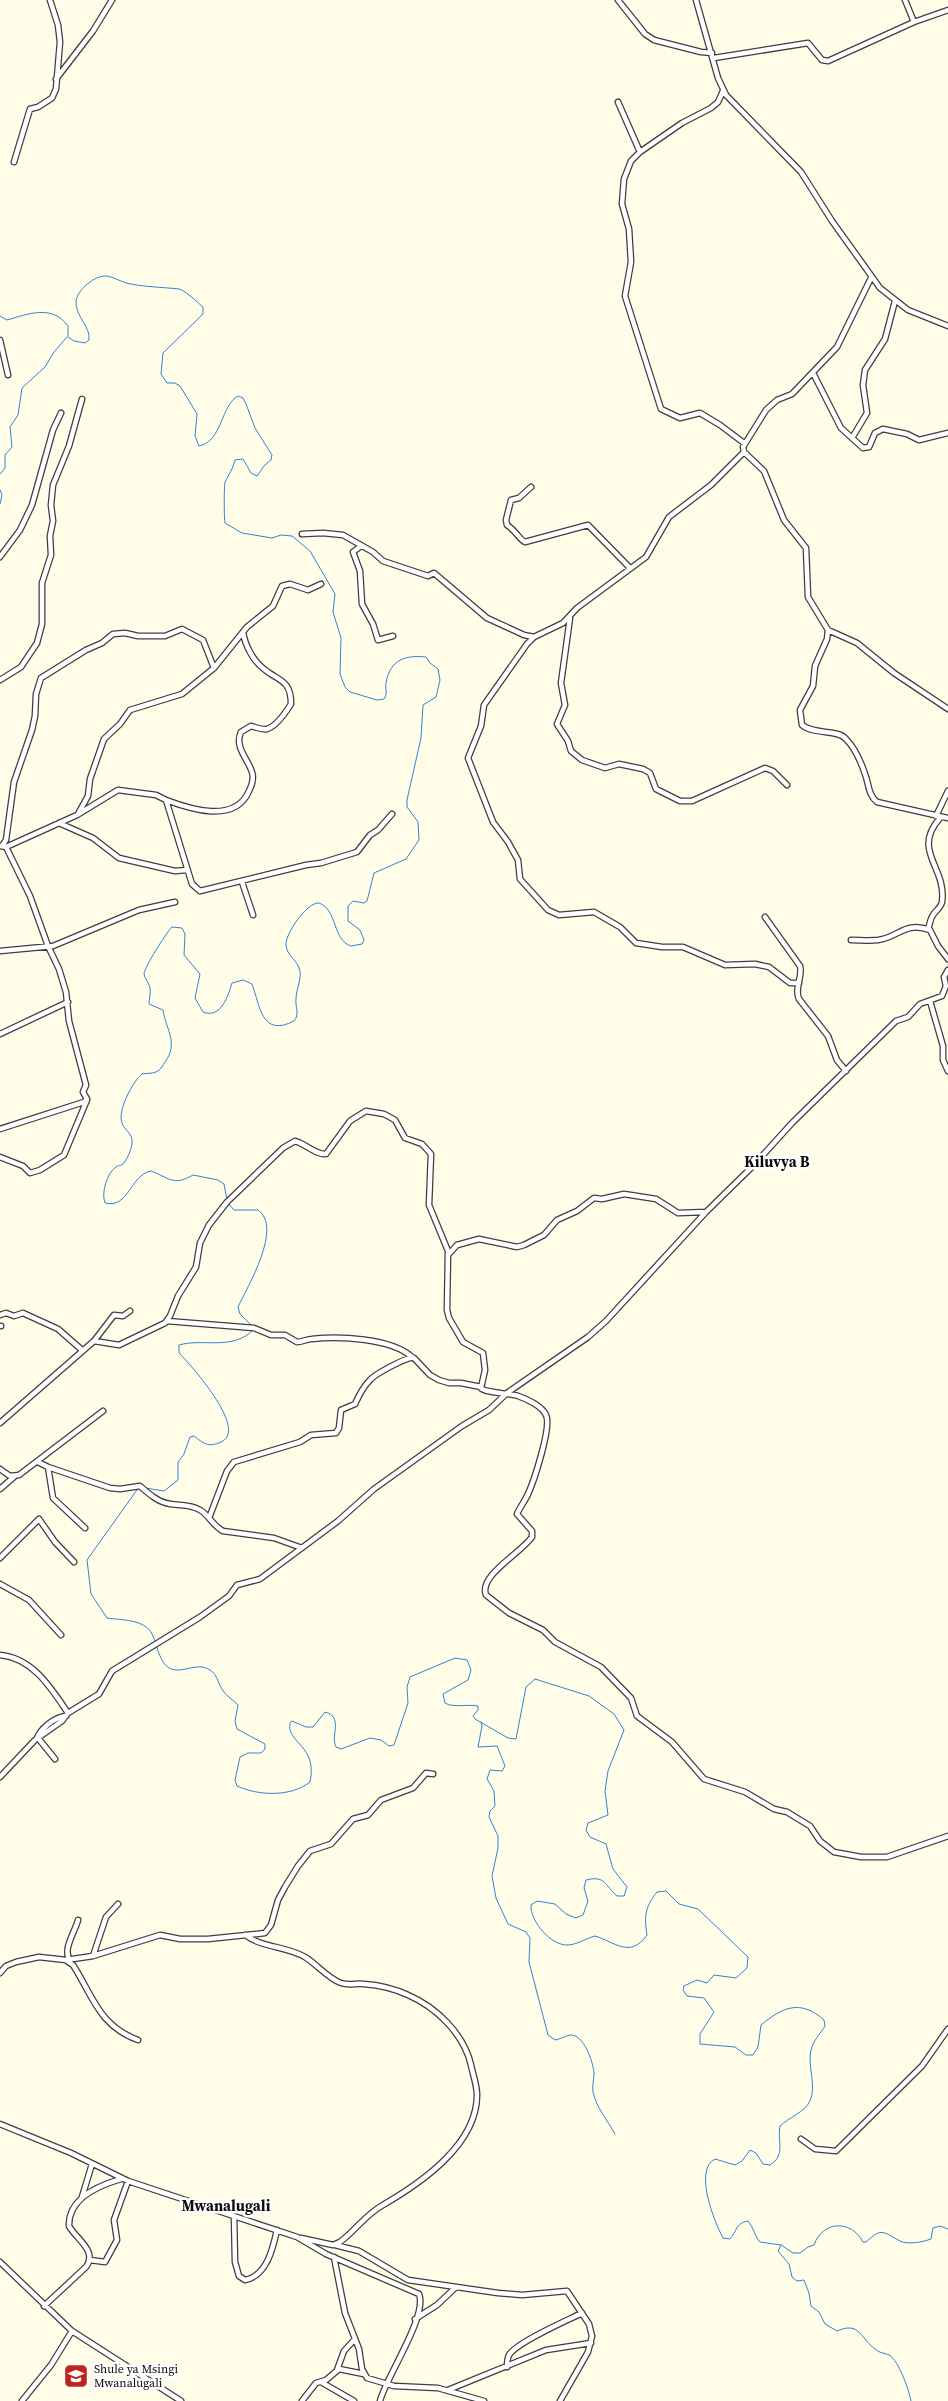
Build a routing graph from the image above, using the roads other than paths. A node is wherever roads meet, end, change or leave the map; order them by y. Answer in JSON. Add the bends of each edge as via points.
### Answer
{"nodes":[{"id":1,"x":50,"y":0,"type":"edge"},
{"id":2,"x":112,"y":0,"type":"edge"},
{"id":3,"x":618,"y":0,"type":"edge"},
{"id":4,"x":696,"y":0,"type":"edge"},
{"id":5,"x":905,"y":0,"type":"edge"},
{"id":6,"x":948,"y":10,"type":"edge"},
{"id":7,"x":914,"y":22,"type":"junction"},
{"id":8,"x":713,"y":55,"type":"junction"},
{"id":9,"x":56,"y":79,"type":"junction"},
{"id":10,"x":723,"y":91,"type":"junction"},
{"id":11,"x":618,"y":102,"type":"dead end"},
{"id":12,"x":640,"y":152,"type":"junction"},
{"id":13,"x":14,"y":162,"type":"dead end"},
{"id":14,"x":871,"y":278,"type":"junction"},
{"id":15,"x":894,"y":302,"type":"junction"},
{"id":16,"x":948,"y":326,"type":"edge"},
{"id":17,"x":0,"y":340,"type":"edge"},
{"id":18,"x":813,"y":373,"type":"junction"},
{"id":19,"x":8,"y":375,"type":"dead end"},
{"id":20,"x":82,"y":399,"type":"dead end"},
{"id":21,"x":61,"y":413,"type":"dead end"},
{"id":22,"x":948,"y":433,"type":"edge"},
{"id":23,"x":852,"y":438,"type":"junction"},
{"id":24,"x":744,"y":443,"type":"junction"},
{"id":25,"x":744,"y":452,"type":"junction"},
{"id":26,"x":531,"y":487,"type":"dead end"},
{"id":27,"x":302,"y":534,"type":"dead end"},
{"id":28,"x":360,"y":546,"type":"junction"},
{"id":29,"x":0,"y":557,"type":"edge"},
{"id":30,"x":630,"y":568,"type":"junction"},
{"id":31,"x":321,"y":584,"type":"dead end"},
{"id":32,"x":570,"y":618,"type":"junction"},
{"id":33,"x":828,"y":630,"type":"junction"},
{"id":34,"x":243,"y":632,"type":"junction"},
{"id":35,"x":393,"y":636,"type":"dead end"},
{"id":36,"x":534,"y":637,"type":"junction"},
{"id":37,"x":214,"y":668,"type":"junction"},
{"id":38,"x":0,"y":680,"type":"edge"},
{"id":39,"x":948,"y":709,"type":"edge"},
{"id":40,"x":787,"y":785,"type":"dead end"},
{"id":41,"x":948,"y":791,"type":"edge"},
{"id":42,"x":166,"y":800,"type":"junction"},
{"id":43,"x":392,"y":814,"type":"dead end"},
{"id":44,"x":77,"y":815,"type":"junction"},
{"id":45,"x":938,"y":817,"type":"junction"},
{"id":46,"x":948,"y":818,"type":"edge"},
{"id":47,"x":59,"y":823,"type":"junction"},
{"id":48,"x":3,"y":846,"type":"edge"},
{"id":49,"x":187,"y":870,"type":"junction"},
{"id":50,"x":242,"y":882,"type":"junction"},
{"id":51,"x":175,"y":902,"type":"dead end"},
{"id":52,"x":253,"y":915,"type":"dead end"},
{"id":53,"x":765,"y":917,"type":"dead end"},
{"id":54,"x":928,"y":930,"type":"junction"},
{"id":55,"x":851,"y":940,"type":"dead end"},
{"id":56,"x":48,"y":946,"type":"junction"},
{"id":57,"x":0,"y":950,"type":"edge"},
{"id":58,"x":948,"y":959,"type":"edge"},
{"id":59,"x":948,"y":970,"type":"edge"},
{"id":60,"x":799,"y":983,"type":"junction"},
{"id":61,"x":930,"y":1000,"type":"junction"},
{"id":62,"x":68,"y":1002,"type":"junction"},
{"id":63,"x":0,"y":1034,"type":"edge"},
{"id":64,"x":846,"y":1071,"type":"junction"},
{"id":65,"x":948,"y":1071,"type":"edge"},
{"id":66,"x":87,"y":1100,"type":"junction"},
{"id":67,"x":0,"y":1129,"type":"edge"},
{"id":68,"x":0,"y":1157,"type":"edge"},
{"id":69,"x":706,"y":1212,"type":"junction"},
{"id":70,"x":448,"y":1255,"type":"junction"},
{"id":71,"x":130,"y":1311,"type":"dead end"},
{"id":72,"x":0,"y":1315,"type":"edge"},
{"id":73,"x":166,"y":1321,"type":"junction"},
{"id":74,"x":94,"y":1341,"type":"junction"},
{"id":75,"x":82,"y":1350,"type":"junction"},
{"id":76,"x":412,"y":1357,"type":"junction"},
{"id":77,"x":480,"y":1387,"type":"junction"},
{"id":78,"x":507,"y":1394,"type":"junction"},
{"id":79,"x":103,"y":1411,"type":"dead end"},
{"id":80,"x":0,"y":1423,"type":"edge"},
{"id":81,"x":38,"y":1462,"type":"junction"},
{"id":82,"x":48,"y":1467,"type":"junction"},
{"id":83,"x":0,"y":1469,"type":"edge"},
{"id":84,"x":15,"y":1476,"type":"junction"},
{"id":85,"x":0,"y":1489,"type":"edge"},
{"id":86,"x":209,"y":1518,"type":"junction"},
{"id":87,"x":85,"y":1528,"type":"dead end"},
{"id":88,"x":302,"y":1548,"type":"junction"},
{"id":89,"x":0,"y":1558,"type":"edge"},
{"id":90,"x":74,"y":1562,"type":"dead end"},
{"id":91,"x":0,"y":1584,"type":"edge"},
{"id":92,"x":61,"y":1635,"type":"dead end"},
{"id":93,"x":0,"y":1655,"type":"edge"},
{"id":94,"x":67,"y":1714,"type":"junction"},
{"id":95,"x":37,"y":1738,"type":"junction"},
{"id":96,"x":55,"y":1759,"type":"dead end"},
{"id":97,"x":433,"y":1774,"type":"dead end"},
{"id":98,"x":0,"y":1777,"type":"edge"},
{"id":99,"x":948,"y":1836,"type":"edge"},
{"id":100,"x":118,"y":1904,"type":"dead end"},
{"id":101,"x":78,"y":1920,"type":"dead end"},
{"id":102,"x":245,"y":1935,"type":"junction"},
{"id":103,"x":93,"y":1956,"type":"junction"},
{"id":104,"x":68,"y":1960,"type":"junction"},
{"id":105,"x":0,"y":1973,"type":"edge"},
{"id":106,"x":948,"y":2029,"type":"edge"},
{"id":107,"x":138,"y":2040,"type":"dead end"},
{"id":108,"x":0,"y":2124,"type":"edge"},
{"id":109,"x":801,"y":2139,"type":"dead end"},
{"id":110,"x":92,"y":2164,"type":"junction"},
{"id":111,"x":121,"y":2178,"type":"junction"},
{"id":112,"x":128,"y":2181,"type":"junction"},
{"id":113,"x":82,"y":2198,"type":"junction"},
{"id":114,"x":234,"y":2216,"type":"junction"},
{"id":115,"x":277,"y":2230,"type":"junction"},
{"id":116,"x":298,"y":2237,"type":"junction"},
{"id":117,"x":333,"y":2245,"type":"junction"},
{"id":118,"x":334,"y":2257,"type":"junction"},
{"id":119,"x":90,"y":2260,"type":"junction"},
{"id":120,"x":0,"y":2262,"type":"edge"},
{"id":121,"x":454,"y":2288,"type":"junction"},
{"id":122,"x":44,"y":2306,"type":"junction"},
{"id":123,"x":582,"y":2313,"type":"junction"},
{"id":124,"x":415,"y":2319,"type":"junction"},
{"id":125,"x":72,"y":2331,"type":"junction"},
{"id":126,"x":355,"y":2339,"type":"junction"},
{"id":127,"x":591,"y":2343,"type":"junction"},
{"id":128,"x":507,"y":2367,"type":"junction"},
{"id":129,"x":337,"y":2370,"type":"junction"},
{"id":130,"x":364,"y":2374,"type":"junction"},
{"id":131,"x":320,"y":2381,"type":"junction"},
{"id":132,"x":387,"y":2385,"type":"junction"},
{"id":133,"x":448,"y":2390,"type":"junction"},
{"id":134,"x":22,"y":2401,"type":"edge"},
{"id":135,"x":181,"y":2401,"type":"edge"},
{"id":136,"x":302,"y":2401,"type":"edge"},
{"id":137,"x":354,"y":2401,"type":"edge"},
{"id":138,"x":380,"y":2401,"type":"edge"},
{"id":139,"x":484,"y":2401,"type":"edge"},
{"id":140,"x":560,"y":2401,"type":"edge"}],
"edges":[{"from":1,"to":9,"type":"street","via":[[60,42]]},
{"from":2,"to":9,"type":"street"},
{"from":3,"to":8,"type":"street","via":[[645,34],[654,40]]},
{"from":4,"to":8,"type":"street"},
{"from":5,"to":7,"type":"street"},
{"from":6,"to":7,"type":"street"},
{"from":7,"to":8,"type":"street","via":[[828,61],[820,59],[808,43]]},
{"from":8,"to":10,"type":"street"},
{"from":9,"to":13,"type":"street","via":[[52,98],[30,109]]},
{"from":10,"to":12,"type":"street","via":[[711,108],[682,123]]},
{"from":10,"to":14,"type":"street","via":[[801,172]]},
{"from":11,"to":12,"type":"street"},
{"from":12,"to":24,"type":"street","via":[[631,161],[624,179],[622,204],[629,229],[631,262],[625,292],[657,401],[666,413],[680,418],[700,413]]},
{"from":14,"to":15,"type":"street"},
{"from":14,"to":18,"type":"street","via":[[837,347]]},
{"from":15,"to":16,"type":"street"},
{"from":15,"to":23,"type":"street","via":[[885,339],[865,370],[863,384],[867,413]]},
{"from":17,"to":19,"type":"street"},
{"from":18,"to":23,"type":"street","via":[[841,428]]},
{"from":18,"to":24,"type":"street","via":[[792,394],[773,403]]},
{"from":20,"to":38,"type":"street","via":[[69,446],[53,485],[51,555],[42,583],[42,624],[32,652],[21,667]]},
{"from":21,"to":29,"type":"street","via":[[53,430],[32,505],[20,530]]},
{"from":22,"to":23,"type":"street","via":[[920,440],[895,430],[879,430],[866,448]]},
{"from":24,"to":25,"type":"street"},
{"from":25,"to":30,"type":"street","via":[[711,485],[670,517],[646,557]]},
{"from":25,"to":33,"type":"street","via":[[764,471],[784,520],[806,548],[808,597]]},
{"from":26,"to":30,"type":"street","via":[[520,498],[511,500],[506,520],[521,540],[525,542],[589,525]]},
{"from":27,"to":28,"type":"street","via":[[343,536]]},
{"from":28,"to":35,"type":"street","via":[[353,552],[360,572],[362,604],[378,640]]},
{"from":28,"to":36,"type":"street","via":[[392,566],[428,576],[434,573],[487,618],[524,636]]},
{"from":30,"to":32,"type":"street","via":[[577,608]]},
{"from":31,"to":34,"type":"street","via":[[308,590],[290,584],[282,586],[273,606]]},
{"from":32,"to":36,"type":"street"},
{"from":32,"to":40,"type":"street","via":[[561,683],[565,705],[557,724],[573,753],[598,767],[619,764],[643,769],[650,774],[656,789],[680,801],[698,799],[765,768],[773,771]]},
{"from":33,"to":39,"type":"street","via":[[857,642]]},
{"from":33,"to":45,"type":"street","via":[[814,666],[813,686],[800,710],[802,725],[812,730],[840,734],[846,739],[864,772],[870,794],[878,802]]},
{"from":34,"to":37,"type":"street"},
{"from":34,"to":42,"type":"street","via":[[258,663],[286,685],[290,704],[269,728],[250,726],[241,732],[241,748],[253,777],[248,794],[239,804],[231,809],[211,812]]},
{"from":36,"to":60,"type":"street","via":[[484,705],[481,726],[468,755],[493,822],[518,860],[520,879],[558,915],[594,912],[620,927],[636,942],[683,947],[725,965],[769,967],[790,983]]},
{"from":37,"to":44,"type":"street","via":[[182,694],[128,712],[104,739],[87,798]]},
{"from":37,"to":48,"type":"street","via":[[203,640],[182,629],[165,636],[113,634],[44,675],[36,694],[32,730],[14,782]]},
{"from":41,"to":45,"type":"street"},
{"from":42,"to":44,"type":"street","via":[[156,795],[118,790]]},
{"from":42,"to":49,"type":"street"},
{"from":43,"to":50,"type":"street","via":[[357,852]]},
{"from":44,"to":47,"type":"street"},
{"from":45,"to":46,"type":"street"},
{"from":45,"to":54,"type":"street","via":[[928,834],[928,843],[941,880],[942,903],[932,916]]},
{"from":47,"to":48,"type":"street"},
{"from":47,"to":49,"type":"street","via":[[93,838],[119,858],[175,871]]},
{"from":48,"to":56,"type":"street","via":[[30,896]]},
{"from":49,"to":50,"type":"street","via":[[193,887],[200,891]]},
{"from":50,"to":52,"type":"street"},
{"from":51,"to":56,"type":"street","via":[[138,910]]},
{"from":53,"to":60,"type":"street","via":[[801,968]]},
{"from":54,"to":55,"type":"street","via":[[905,928],[878,940]]},
{"from":54,"to":58,"type":"street"},
{"from":56,"to":57,"type":"street"},
{"from":56,"to":62,"type":"street"},
{"from":59,"to":61,"type":"street","via":[[944,977],[945,992],[938,999]]},
{"from":60,"to":64,"type":"street","via":[[798,999],[828,1036],[837,1060]]},
{"from":61,"to":64,"type":"street","via":[[920,1004],[908,1017],[896,1021]]},
{"from":61,"to":65,"type":"street"},
{"from":62,"to":63,"type":"street"},
{"from":62,"to":66,"type":"street","via":[[69,1021]]},
{"from":64,"to":69,"type":"street"},
{"from":66,"to":67,"type":"street"},
{"from":66,"to":68,"type":"street","via":[[69,1147],[56,1162],[30,1173],[23,1166]]},
{"from":69,"to":70,"type":"street","via":[[678,1213],[656,1199],[624,1194],[594,1198],[557,1220],[544,1235],[524,1245],[516,1247],[479,1239],[457,1245]]},
{"from":69,"to":78,"type":"street","via":[[606,1321]]},
{"from":70,"to":73,"type":"street","via":[[429,1205],[431,1154],[422,1144],[405,1138],[395,1120],[366,1111],[350,1121],[326,1154],[299,1142],[291,1143],[227,1202],[209,1225],[200,1243],[196,1267]]},
{"from":70,"to":77,"type":"street","via":[[446,1304],[449,1318],[463,1342],[483,1353],[486,1370]]},
{"from":71,"to":74,"type":"street","via":[[123,1316],[114,1315]]},
{"from":72,"to":75,"type":"street","via":[[23,1313],[58,1329]]},
{"from":73,"to":74,"type":"street","via":[[119,1345]]},
{"from":73,"to":76,"type":"street","via":[[254,1328],[271,1336],[285,1335],[296,1342],[318,1338],[361,1339],[392,1347]]},
{"from":74,"to":75,"type":"street"},
{"from":75,"to":80,"type":"street"},
{"from":76,"to":77,"type":"street","via":[[439,1380]]},
{"from":76,"to":86,"type":"street","via":[[372,1378],[355,1404],[341,1410],[336,1432],[311,1436],[234,1462],[227,1471]]},
{"from":77,"to":78,"type":"street","via":[[485,1392]]},
{"from":78,"to":88,"type":"street","via":[[374,1489]]},
{"from":78,"to":99,"type":"street","via":[[524,1399],[543,1411],[549,1427],[530,1491],[518,1514],[532,1531],[532,1537],[489,1576],[484,1587],[486,1595],[509,1613],[543,1630],[555,1642],[601,1667],[631,1698],[637,1716],[672,1742],[704,1779],[745,1792],[774,1809],[787,1812],[810,1826],[820,1841],[834,1852],[887,1857]]},
{"from":79,"to":81,"type":"street"},
{"from":81,"to":82,"type":"street"},
{"from":81,"to":84,"type":"street"},
{"from":82,"to":86,"type":"street","via":[[110,1488],[140,1486],[160,1501],[188,1504]]},
{"from":82,"to":87,"type":"street","via":[[53,1498]]},
{"from":83,"to":84,"type":"street"},
{"from":84,"to":85,"type":"street"},
{"from":86,"to":88,"type":"street","via":[[223,1531],[274,1538]]},
{"from":88,"to":94,"type":"street","via":[[260,1579],[237,1585],[229,1596],[200,1616],[122,1664],[108,1675],[99,1694]]},
{"from":89,"to":90,"type":"street","via":[[40,1519]]},
{"from":91,"to":92,"type":"street","via":[[29,1600]]},
{"from":93,"to":94,"type":"street","via":[[25,1662],[52,1689]]},
{"from":94,"to":95,"type":"street","via":[[44,1728]]},
{"from":95,"to":96,"type":"street"},
{"from":95,"to":98,"type":"street"},
{"from":97,"to":102,"type":"street","via":[[426,1773],[407,1791],[380,1800],[368,1815],[350,1820],[331,1844],[310,1851],[278,1900],[269,1930],[258,1935]]},
{"from":100,"to":103,"type":"street","via":[[106,1918]]},
{"from":101,"to":104,"type":"street","via":[[67,1948]]},
{"from":102,"to":103,"type":"street","via":[[208,1939],[160,1935]]},
{"from":102,"to":117,"type":"street","via":[[261,1944],[303,1956],[341,1983],[383,1987],[415,1999],[435,2012],[455,2032],[464,2042],[469,2056],[477,2101],[461,2140],[434,2168]]},
{"from":103,"to":104,"type":"street"},
{"from":104,"to":105,"type":"street","via":[[27,1959],[10,1963]]},
{"from":104,"to":107,"type":"street","via":[[110,2025]]},
{"from":106,"to":109,"type":"street","via":[[922,2066],[836,2151],[815,2149]]},
{"from":108,"to":110,"type":"street"},
{"from":110,"to":111,"type":"street"},
{"from":110,"to":113,"type":"street"},
{"from":111,"to":112,"type":"street"},
{"from":111,"to":113,"type":"street","via":[[98,2186]]},
{"from":112,"to":114,"type":"street"},
{"from":112,"to":119,"type":"street","via":[[114,2220],[116,2245],[105,2262]]},
{"from":113,"to":119,"type":"street","via":[[70,2214],[69,2226],[90,2253]]},
{"from":114,"to":115,"type":"street"},
{"from":114,"to":115,"type":"street","via":[[235,2262],[239,2276],[245,2280],[255,2276],[265,2264]]},
{"from":115,"to":116,"type":"street"},
{"from":116,"to":117,"type":"street"},
{"from":116,"to":118,"type":"street"},
{"from":117,"to":121,"type":"street","via":[[359,2251],[408,2280]]},
{"from":118,"to":124,"type":"street","via":[[418,2294],[420,2300]]},
{"from":118,"to":126,"type":"street","via":[[344,2313]]},
{"from":119,"to":122,"type":"street"},
{"from":120,"to":122,"type":"street"},
{"from":121,"to":123,"type":"street","via":[[522,2295],[567,2291]]},
{"from":121,"to":124,"type":"street","via":[[437,2305]]},
{"from":122,"to":125,"type":"street"},
{"from":123,"to":127,"type":"street","via":[[591,2330]]},
{"from":123,"to":128,"type":"street","via":[[511,2353]]},
{"from":124,"to":132,"type":"street","via":[[404,2352]]},
{"from":125,"to":134,"type":"street","via":[[51,2365]]},
{"from":125,"to":135,"type":"street"},
{"from":126,"to":129,"type":"street","via":[[344,2351]]},
{"from":126,"to":130,"type":"street"},
{"from":127,"to":128,"type":"street","via":[[546,2350]]},
{"from":127,"to":140,"type":"street"},
{"from":128,"to":133,"type":"street"},
{"from":129,"to":130,"type":"street","via":[[342,2368]]},
{"from":129,"to":131,"type":"street"},
{"from":130,"to":132,"type":"street"},
{"from":131,"to":136,"type":"street","via":[[312,2386]]},
{"from":131,"to":137,"type":"street"},
{"from":132,"to":133,"type":"street"},
{"from":132,"to":138,"type":"street"},
{"from":133,"to":139,"type":"street"}]}
